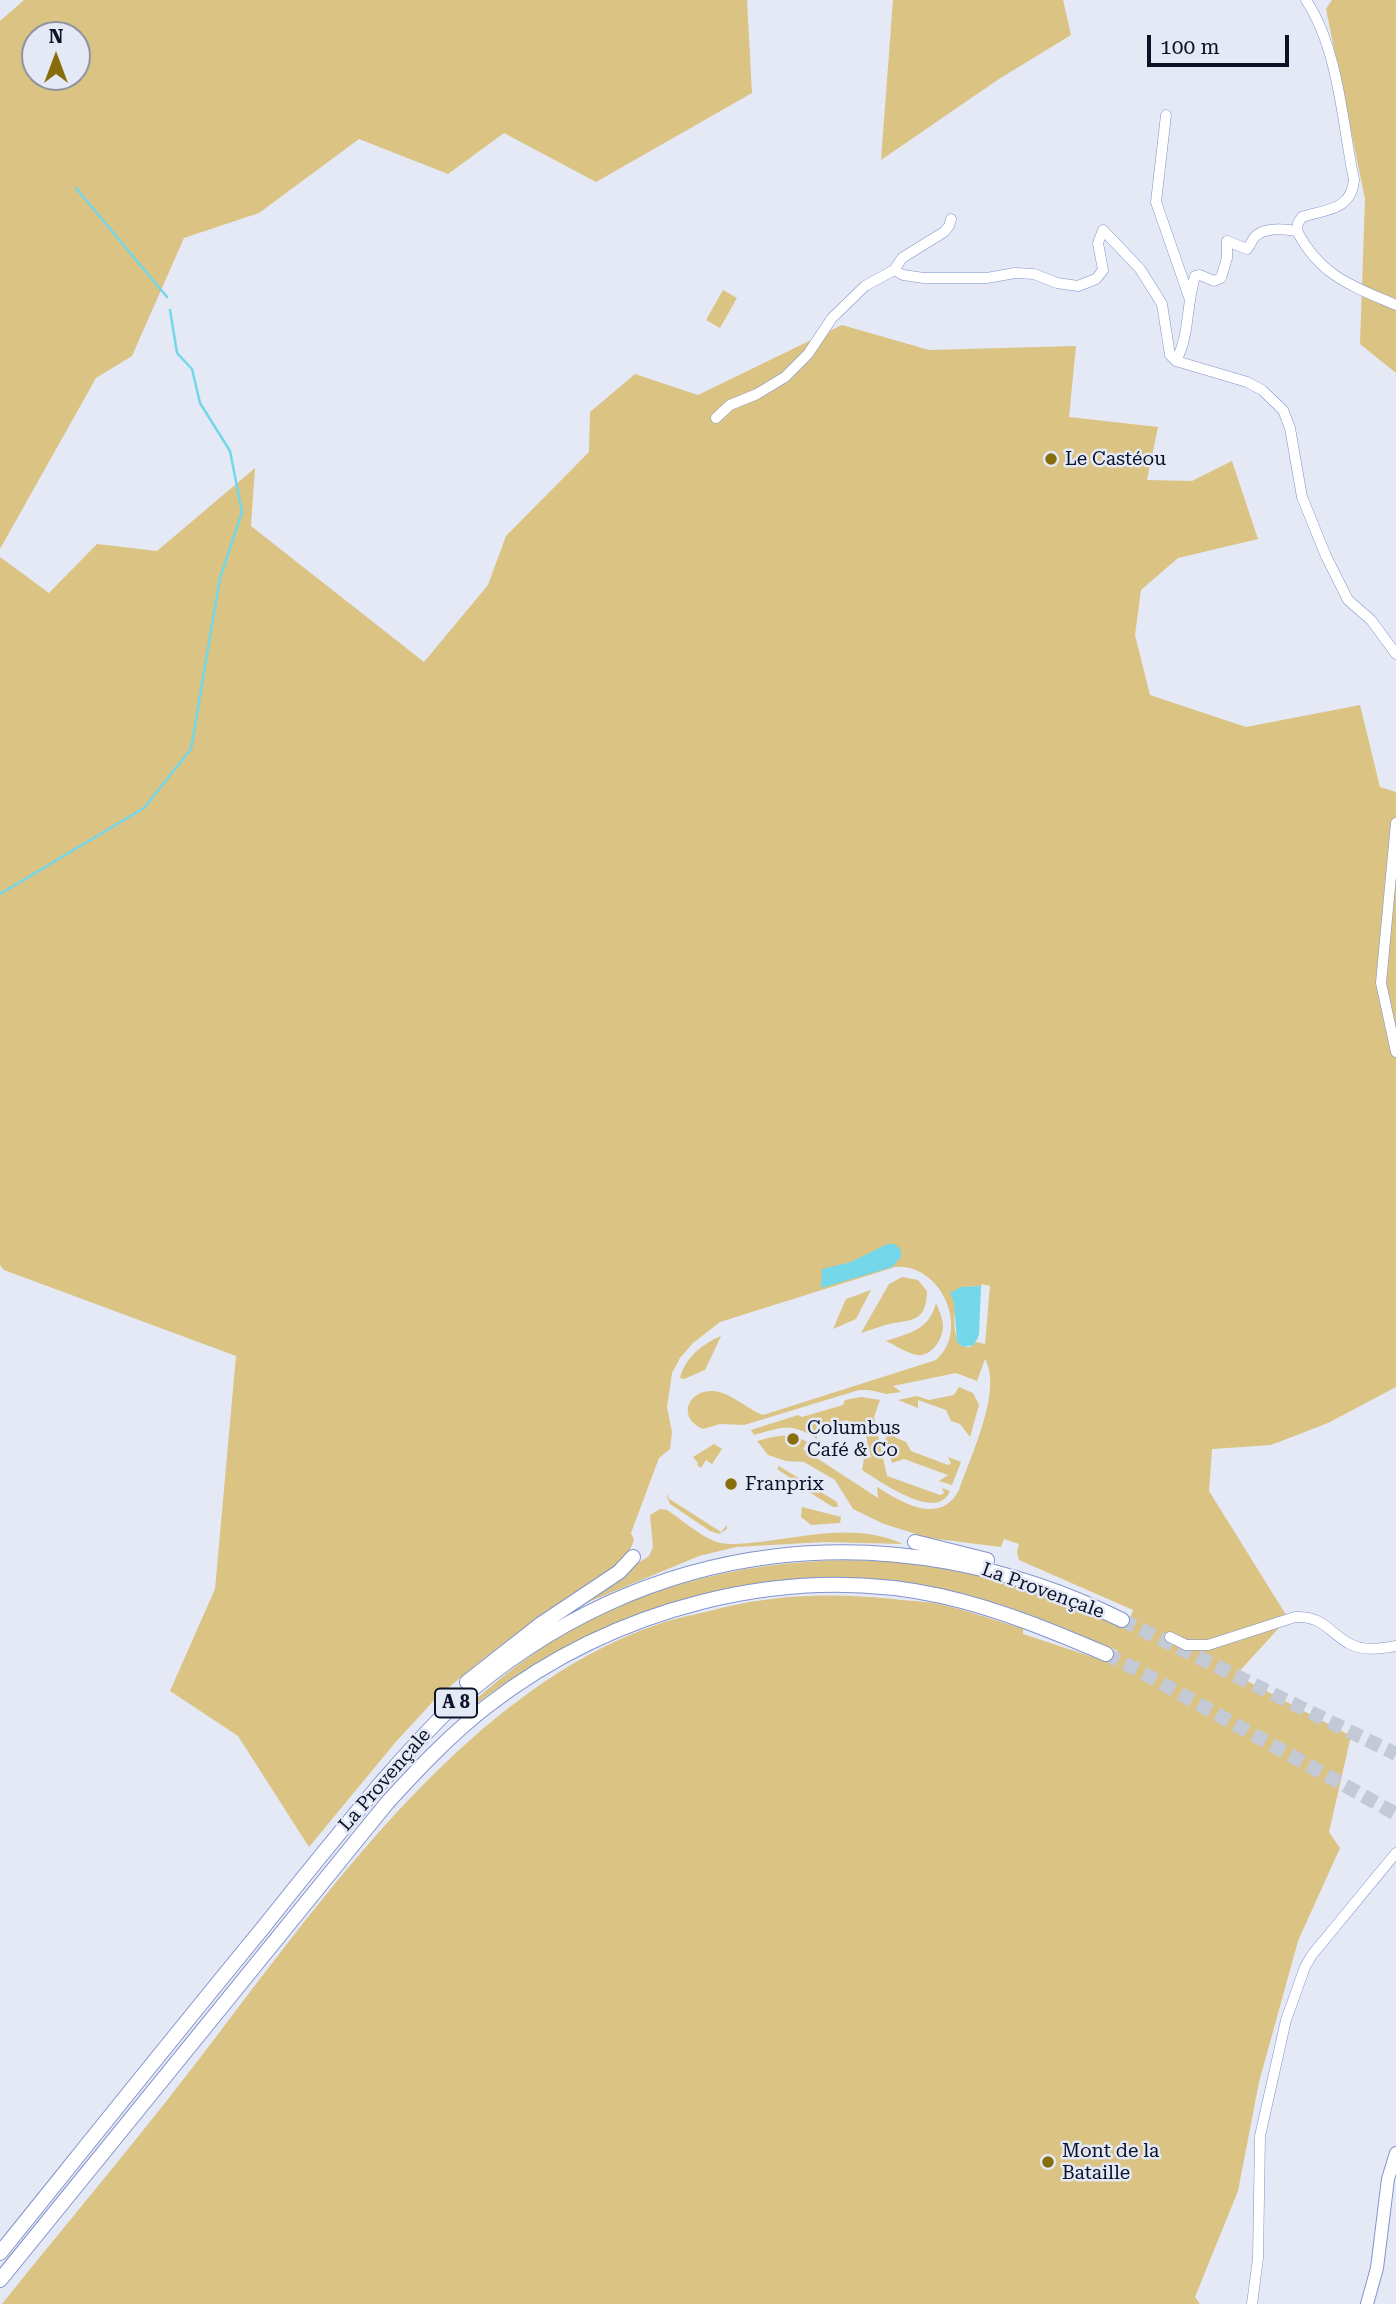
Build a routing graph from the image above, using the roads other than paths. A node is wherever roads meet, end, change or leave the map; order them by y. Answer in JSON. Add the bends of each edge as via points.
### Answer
{"nodes":[{"id":1,"x":1306,"y":0,"type":"edge"},
{"id":2,"x":1166,"y":115,"type":"dead end"},
{"id":3,"x":951,"y":219,"type":"dead end"},
{"id":4,"x":1297,"y":231,"type":"junction"},
{"id":5,"x":894,"y":270,"type":"junction"},
{"id":6,"x":1189,"y":298,"type":"junction"},
{"id":7,"x":1396,"y":305,"type":"edge"},
{"id":8,"x":1176,"y":361,"type":"junction"},
{"id":9,"x":716,"y":418,"type":"dead end"},
{"id":10,"x":1396,"y":654,"type":"edge"},
{"id":11,"x":1396,"y":824,"type":"edge"},
{"id":12,"x":1396,"y":1052,"type":"edge"},
{"id":13,"x":915,"y":1542,"type":"dead end"},
{"id":14,"x":633,"y":1557,"type":"dead end"},
{"id":15,"x":1048,"y":1588,"type":"junction"},
{"id":16,"x":1122,"y":1620,"type":"tunnel mouth"},
{"id":17,"x":1170,"y":1637,"type":"dead end"},
{"id":18,"x":1396,"y":1646,"type":"edge"},
{"id":19,"x":1106,"y":1654,"type":"tunnel mouth"},
{"id":20,"x":425,"y":1733,"type":"junction"},
{"id":21,"x":1396,"y":1853,"type":"edge"},
{"id":22,"x":1396,"y":2153,"type":"edge"},
{"id":23,"x":0,"y":2253,"type":"edge"},
{"id":24,"x":0,"y":2280,"type":"edge"},
{"id":25,"x":1252,"y":2304,"type":"edge"},
{"id":26,"x":1367,"y":2304,"type":"edge"}],
"edges":[{"from":1,"to":4,"type":"street","via":[[1335,70],[1354,180],[1353,194],[1346,203],[1302,217]]},
{"from":2,"to":6,"type":"street","via":[[1156,202]]},
{"from":3,"to":5,"type":"street","via":[[943,232],[902,258]]},
{"from":4,"to":6,"type":"street","via":[[1270,230],[1255,236],[1247,249],[1227,241],[1221,278],[1214,281],[1195,276]]},
{"from":4,"to":7,"type":"street","via":[[1330,274]]},
{"from":5,"to":8,"type":"street","via":[[925,278],[1034,274],[1078,286],[1096,279],[1102,270],[1098,243],[1103,230],[1140,268],[1162,304],[1170,355]]},
{"from":5,"to":9,"type":"street","via":[[864,286],[845,304],[785,377],[730,405]]},
{"from":6,"to":8,"type":"street","via":[[1184,345]]},
{"from":8,"to":10,"type":"street","via":[[1247,382],[1283,410],[1302,497],[1348,600],[1371,620]]},
{"from":11,"to":12,"type":"street","via":[[1381,983]]},
{"from":13,"to":15,"type":"highway","via":[[1013,1568]]},
{"from":14,"to":20,"type":"highway","via":[[619,1572],[479,1671],[450,1698]]},
{"from":15,"to":16,"type":"highway","name":"La Provençale","number":"A 8"},
{"from":15,"to":20,"type":"highway","name":"La Provençale","number":"A 8","via":[[981,1568],[885,1552],[800,1553],[715,1567],[634,1592],[570,1622],[514,1657]]},
{"from":17,"to":18,"type":"street","via":[[1186,1645],[1208,1645],[1295,1617],[1309,1617],[1351,1644]]},
{"from":19,"to":24,"type":"highway","name":"La Provençale","number":"A 8","via":[[1026,1620],[940,1596],[819,1586],[760,1591],[657,1614],[546,1665],[485,1707],[387,1803]]},
{"from":20,"to":23,"type":"highway","name":"La Provençale","number":"A 8","via":[[341,1830]]},
{"from":21,"to":25,"type":"street","via":[[1312,1955],[1286,2020],[1260,2136],[1258,2258]]},
{"from":22,"to":26,"type":"main road"}]}
